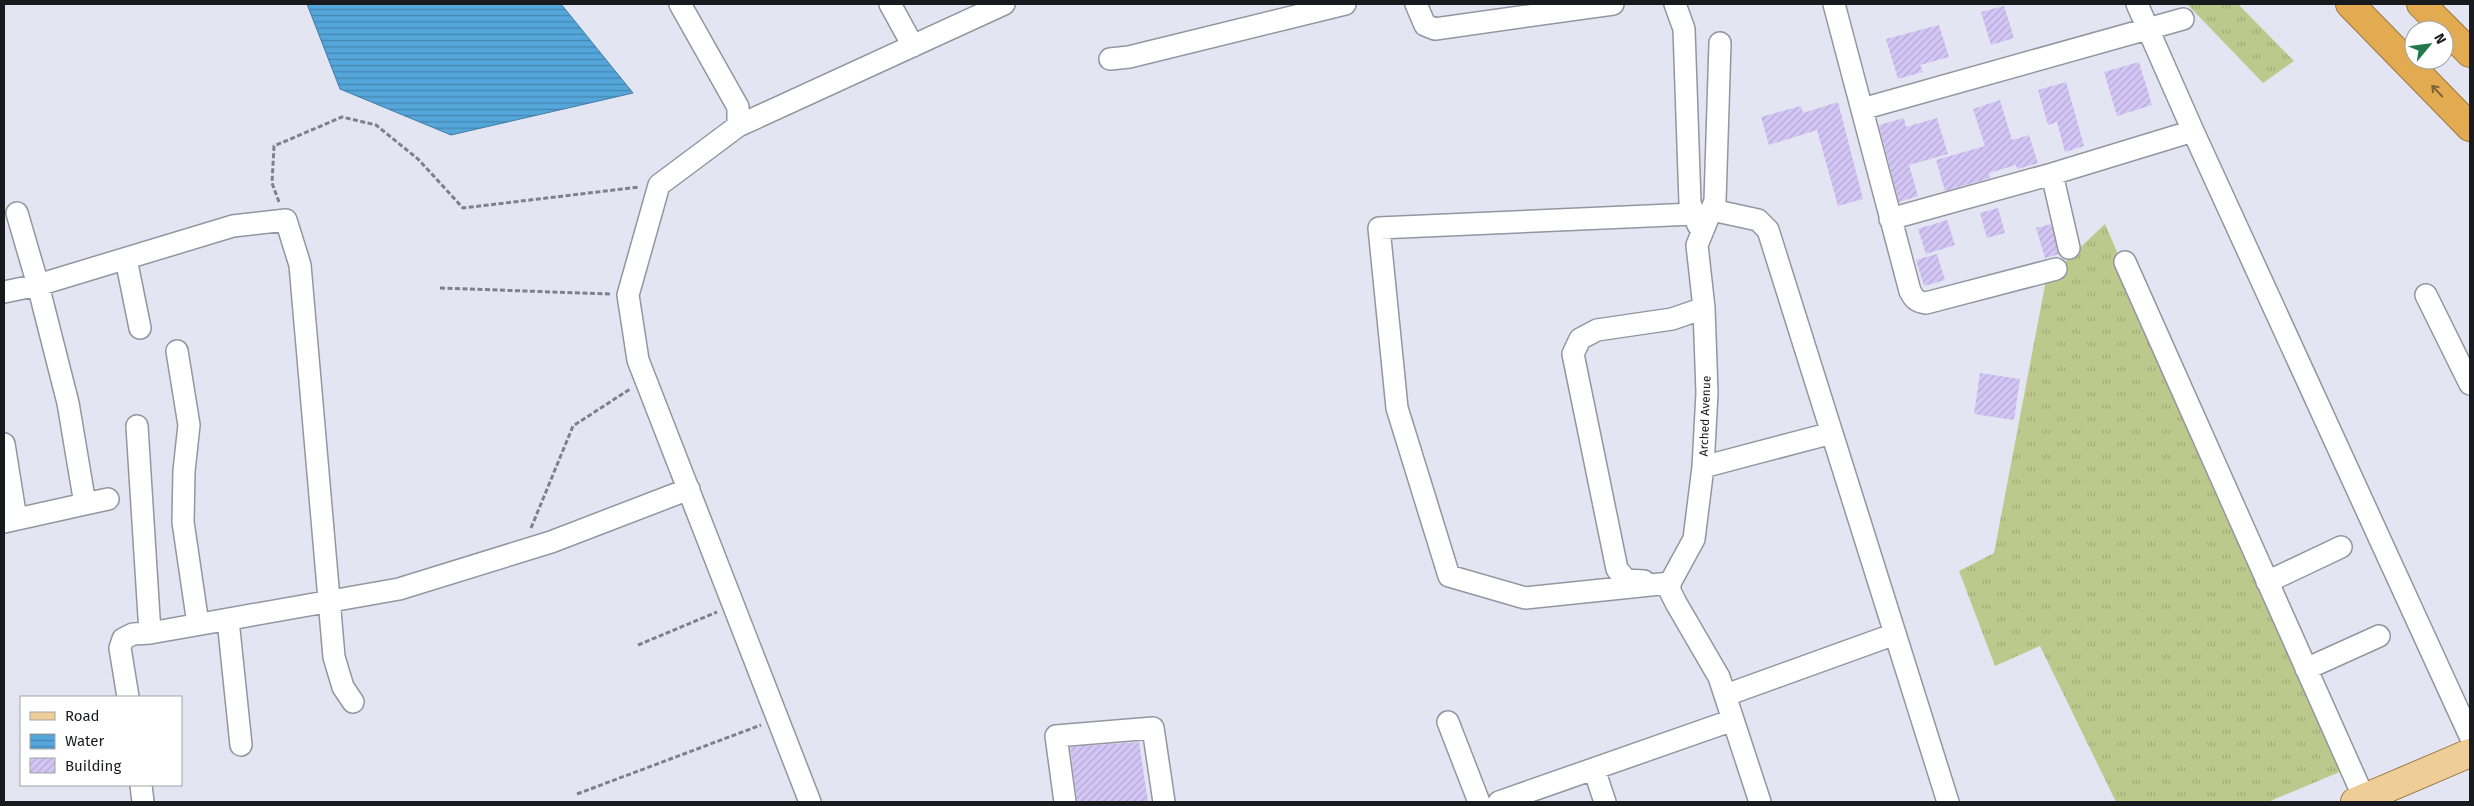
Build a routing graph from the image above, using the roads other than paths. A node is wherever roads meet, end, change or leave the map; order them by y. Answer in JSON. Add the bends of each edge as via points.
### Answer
{"nodes":[{"id":1,"x":680,"y":4,"type":"edge"},
{"id":2,"x":890,"y":4,"type":"edge"},
{"id":3,"x":1004,"y":4,"type":"edge"},
{"id":4,"x":1345,"y":4,"type":"edge"},
{"id":5,"x":1416,"y":4,"type":"edge"},
{"id":6,"x":1613,"y":4,"type":"edge"},
{"id":7,"x":1834,"y":4,"type":"edge"},
{"id":8,"x":2137,"y":4,"type":"edge"},
{"id":9,"x":2350,"y":4,"type":"edge"},
{"id":10,"x":2421,"y":4,"type":"edge"},
{"id":11,"x":1675,"y":5,"type":"edge"},
{"id":12,"x":2183,"y":19,"type":"dead end"},
{"id":13,"x":2149,"y":30,"type":"junction"},
{"id":14,"x":1720,"y":43,"type":"dead end"},
{"id":15,"x":914,"y":46,"type":"junction"},
{"id":16,"x":2470,"y":53,"type":"edge"},
{"id":17,"x":1110,"y":59,"type":"dead end"},
{"id":18,"x":1862,"y":110,"type":"junction"},
{"id":19,"x":738,"y":126,"type":"junction"},
{"id":20,"x":2470,"y":127,"type":"edge"},
{"id":21,"x":2193,"y":131,"type":"junction"},
{"id":22,"x":2052,"y":174,"type":"junction"},
{"id":23,"x":17,"y":213,"type":"dead end"},
{"id":24,"x":1702,"y":219,"type":"junction"},
{"id":25,"x":1890,"y":219,"type":"junction"},
{"id":26,"x":2070,"y":248,"type":"dead end"},
{"id":27,"x":126,"y":259,"type":"junction"},
{"id":28,"x":2125,"y":262,"type":"dead end"},
{"id":29,"x":2056,"y":269,"type":"dead end"},
{"id":30,"x":38,"y":285,"type":"junction"},
{"id":31,"x":4,"y":292,"type":"edge"},
{"id":32,"x":2426,"y":295,"type":"dead end"},
{"id":33,"x":1704,"y":308,"type":"junction"},
{"id":34,"x":140,"y":328,"type":"dead end"},
{"id":35,"x":177,"y":351,"type":"dead end"},
{"id":36,"x":2470,"y":384,"type":"edge"},
{"id":37,"x":137,"y":426,"type":"dead end"},
{"id":38,"x":1832,"y":433,"type":"junction"},
{"id":39,"x":4,"y":444,"type":"edge"},
{"id":40,"x":1703,"y":467,"type":"junction"},
{"id":41,"x":689,"y":489,"type":"junction"},
{"id":42,"x":108,"y":499,"type":"dead end"},
{"id":43,"x":85,"y":504,"type":"junction"},
{"id":44,"x":10,"y":521,"type":"edge"},
{"id":45,"x":2341,"y":547,"type":"dead end"},
{"id":46,"x":2267,"y":582,"type":"junction"},
{"id":47,"x":1670,"y":583,"type":"junction"},
{"id":48,"x":328,"y":601,"type":"junction"},
{"id":49,"x":228,"y":620,"type":"junction"},
{"id":50,"x":198,"y":624,"type":"junction"},
{"id":51,"x":150,"y":633,"type":"junction"},
{"id":52,"x":1895,"y":634,"type":"junction"},
{"id":53,"x":2379,"y":636,"type":"dead end"},
{"id":54,"x":2306,"y":669,"type":"junction"},
{"id":55,"x":1726,"y":695,"type":"junction"},
{"id":56,"x":128,"y":696,"type":"edge"},
{"id":57,"x":353,"y":702,"type":"dead end"},
{"id":58,"x":1733,"y":720,"type":"junction"},
{"id":59,"x":1448,"y":722,"type":"dead end"},
{"id":60,"x":2470,"y":736,"type":"edge"},
{"id":61,"x":241,"y":744,"type":"dead end"},
{"id":62,"x":2470,"y":753,"type":"edge"},
{"id":63,"x":1594,"y":769,"type":"junction"},
{"id":64,"x":141,"y":786,"type":"edge"},
{"id":65,"x":2360,"y":800,"type":"edge"},
{"id":66,"x":143,"y":802,"type":"edge"},
{"id":67,"x":810,"y":802,"type":"edge"},
{"id":68,"x":1065,"y":802,"type":"edge"},
{"id":69,"x":1164,"y":802,"type":"edge"},
{"id":70,"x":1479,"y":802,"type":"edge"},
{"id":71,"x":1499,"y":802,"type":"edge"},
{"id":72,"x":1605,"y":802,"type":"edge"},
{"id":73,"x":1760,"y":802,"type":"edge"},
{"id":74,"x":1948,"y":802,"type":"edge"}],
"edges":[{"from":1,"to":19,"type":"street","via":[[738,107]]},
{"from":2,"to":15,"type":"street"},
{"from":3,"to":15,"type":"street"},
{"from":4,"to":17,"type":"street"},
{"from":5,"to":6,"type":"street","via":[[1426,25],[1435,29]]},
{"from":7,"to":18,"type":"street"},
{"from":8,"to":13,"type":"street"},
{"from":20,"to":9,"type":"highway","one_way":true},
{"from":10,"to":16,"type":"highway"},
{"from":11,"to":24,"type":"street","name":"Arched Avenue","via":[[1684,29],[1690,203]]},
{"from":12,"to":13,"type":"street"},
{"from":13,"to":18,"type":"street"},
{"from":13,"to":21,"type":"street"},
{"from":14,"to":24,"type":"street","via":[[1715,201]]},
{"from":15,"to":19,"type":"street"},
{"from":18,"to":25,"type":"street"},
{"from":19,"to":41,"type":"street","via":[[659,185],[628,295],[638,360]]},
{"from":21,"to":22,"type":"street"},
{"from":21,"to":60,"type":"street"},
{"from":22,"to":25,"type":"street"},
{"from":22,"to":26,"type":"street"},
{"from":23,"to":30,"type":"street"},
{"from":24,"to":33,"type":"street","name":"Arched Avenue","via":[[1697,245]]},
{"from":24,"to":38,"type":"street","via":[[1758,220],[1768,230]]},
{"from":24,"to":47,"type":"street","via":[[1379,228],[1397,408],[1449,576],[1525,598]]},
{"from":25,"to":29,"type":"street","via":[[1910,291],[1919,303]]},
{"from":27,"to":30,"type":"street"},
{"from":27,"to":34,"type":"street"},
{"from":27,"to":48,"type":"street","via":[[233,226],[286,220],[300,265]]},
{"from":28,"to":46,"type":"street"},
{"from":30,"to":31,"type":"street"},
{"from":30,"to":43,"type":"street","via":[[68,403]]},
{"from":32,"to":36,"type":"street"},
{"from":33,"to":40,"type":"street","name":"Arched Avenue","via":[[1707,393]]},
{"from":33,"to":47,"type":"street","via":[[1672,318],[1597,330],[1580,339],[1573,354],[1617,569],[1626,580]]},
{"from":35,"to":50,"type":"street","via":[[189,425],[183,522]]},
{"from":37,"to":51,"type":"street"},
{"from":38,"to":40,"type":"street"},
{"from":38,"to":52,"type":"street"},
{"from":39,"to":44,"type":"street"},
{"from":40,"to":47,"type":"street","name":"Arched Avenue","via":[[1694,539]]},
{"from":41,"to":48,"type":"street","via":[[523,551],[399,589]]},
{"from":41,"to":67,"type":"street"},
{"from":42,"to":43,"type":"street"},
{"from":43,"to":44,"type":"street"},
{"from":45,"to":46,"type":"street"},
{"from":46,"to":54,"type":"street"},
{"from":47,"to":55,"type":"street","via":[[1676,603]]},
{"from":48,"to":49,"type":"street"},
{"from":48,"to":57,"type":"street","via":[[337,669]]},
{"from":49,"to":50,"type":"street"},
{"from":49,"to":61,"type":"street"},
{"from":50,"to":51,"type":"street"},
{"from":51,"to":56,"type":"street","via":[[133,634],[123,639],[120,648]]},
{"from":52,"to":55,"type":"street"},
{"from":52,"to":74,"type":"street"},
{"from":53,"to":54,"type":"street"},
{"from":54,"to":65,"type":"street"},
{"from":55,"to":58,"type":"street"},
{"from":58,"to":63,"type":"street"},
{"from":58,"to":73,"type":"street"},
{"from":59,"to":70,"type":"street"},
{"from":62,"to":65,"type":"main road"},
{"from":63,"to":71,"type":"street"},
{"from":63,"to":72,"type":"street"},
{"from":64,"to":66,"type":"street"},
{"from":68,"to":69,"type":"street","via":[[1056,736],[1153,728]]}]}
